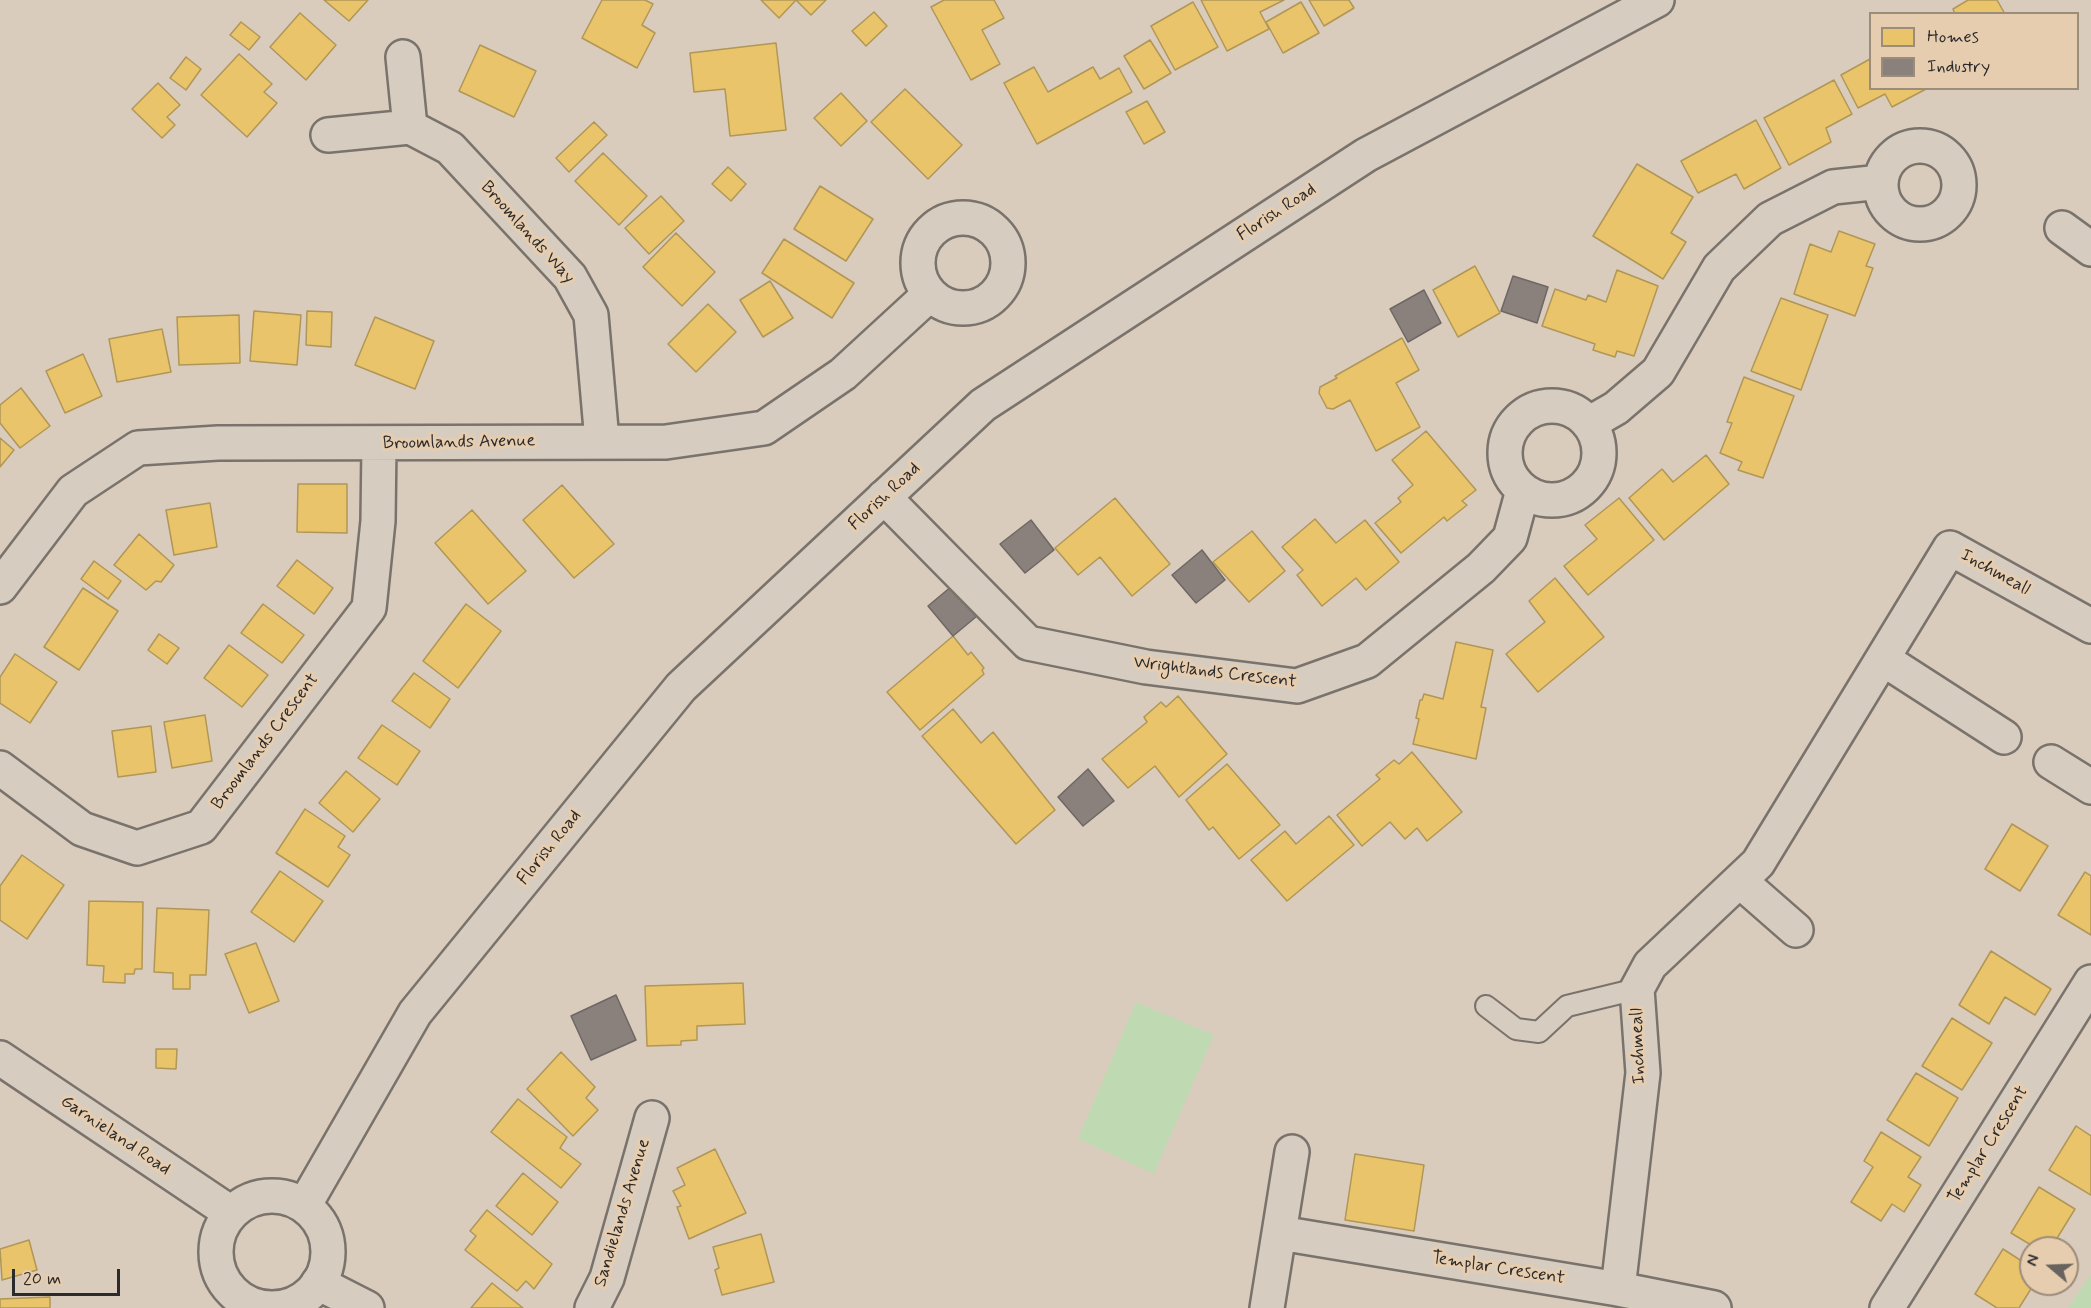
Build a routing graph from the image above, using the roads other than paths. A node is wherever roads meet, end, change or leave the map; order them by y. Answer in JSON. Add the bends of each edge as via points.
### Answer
{"nodes":[{"id":1,"x":1657,"y":0,"type":"edge"},
{"id":2,"x":402,"y":57,"type":"dead end"},
{"id":3,"x":410,"y":127,"type":"junction"},
{"id":4,"x":328,"y":135,"type":"dead end"},
{"id":5,"x":1881,"y":182,"type":"dead end"},
{"id":6,"x":2062,"y":228,"type":"dead end"},
{"id":7,"x":2091,"y":249,"type":"edge"},
{"id":8,"x":930,"y":294,"type":"dead end"},
{"id":9,"x":1590,"y":423,"type":"junction"},
{"id":10,"x":602,"y":441,"type":"junction"},
{"id":11,"x":379,"y":444,"type":"junction"},
{"id":12,"x":1523,"y":490,"type":"junction"},
{"id":13,"x":884,"y":497,"type":"junction"},
{"id":14,"x":0,"y":587,"type":"edge"},
{"id":15,"x":2091,"y":626,"type":"edge"},
{"id":16,"x":1883,"y":659,"type":"junction"},
{"id":17,"x":2004,"y":737,"type":"dead end"},
{"id":18,"x":2051,"y":762,"type":"dead end"},
{"id":19,"x":0,"y":768,"type":"edge"},
{"id":20,"x":2091,"y":787,"type":"edge"},
{"id":21,"x":1740,"y":881,"type":"junction"},
{"id":22,"x":1797,"y":930,"type":"dead end"},
{"id":23,"x":2091,"y":981,"type":"edge"},
{"id":24,"x":1637,"y":989,"type":"junction"},
{"id":25,"x":1486,"y":1006,"type":"dead end"},
{"id":26,"x":0,"y":1058,"type":"edge"},
{"id":27,"x":652,"y":1118,"type":"dead end"},
{"id":28,"x":1292,"y":1152,"type":"dead end"},
{"id":29,"x":304,"y":1206,"type":"junction"},
{"id":30,"x":231,"y":1214,"type":"junction"},
{"id":31,"x":1280,"y":1233,"type":"junction"},
{"id":32,"x":318,"y":1283,"type":"junction"},
{"id":33,"x":1617,"y":1289,"type":"junction"},
{"id":34,"x":239,"y":1303,"type":"edge"},
{"id":35,"x":367,"y":1308,"type":"edge"},
{"id":36,"x":592,"y":1308,"type":"edge"},
{"id":37,"x":1267,"y":1308,"type":"edge"},
{"id":38,"x":1714,"y":1308,"type":"edge"},
{"id":39,"x":1887,"y":1308,"type":"edge"}],
"edges":[{"from":1,"to":13,"type":"street","name":"Florish Road","via":[[1366,155],[983,405]]},
{"from":2,"to":3,"type":"street"},
{"from":3,"to":4,"type":"street"},
{"from":3,"to":10,"type":"street","name":"Broomlands Way","via":[[450,148],[570,277],[591,315]]},
{"from":5,"to":9,"type":"street","via":[[1833,187],[1770,219],[1719,268],[1658,372],[1616,408]]},
{"from":6,"to":7,"type":"street"},
{"from":8,"to":10,"type":"street","name":"Broomlands Avenue","via":[[843,374],[764,428],[666,442]]},
{"from":9,"to":12,"type":"street","via":[[1600,452],[1598,467],[1586,486],[1567,498],[1551,500],[1536,498]]},
{"from":9,"to":12,"type":"street","via":[[1563,406],[1539,407],[1518,419],[1504,448],[1512,478]]},
{"from":10,"to":11,"type":"street","name":"Broomlands Avenue"},
{"from":11,"to":14,"type":"street","name":"Broomlands Avenue","via":[[218,443],[138,448],[73,491]]},
{"from":11,"to":19,"type":"street","name":"Broomlands Crescent","via":[[378,521],[369,608],[201,827],[137,848],[82,829]]},
{"from":12,"to":13,"type":"street","name":"Wrightlands Crescent","via":[[1510,538],[1481,568],[1366,661],[1297,686],[1146,667],[1028,643]]},
{"from":13,"to":29,"type":"street","name":"Florish Road","via":[[681,687],[415,1012]]},
{"from":15,"to":16,"type":"street","name":"Inchmeall","via":[[1950,548]]},
{"from":16,"to":17,"type":"street"},
{"from":16,"to":21,"type":"street","name":"Inchmeall","via":[[1758,863]]},
{"from":18,"to":20,"type":"street"},
{"from":21,"to":22,"type":"street"},
{"from":21,"to":24,"type":"street","name":"Inchmeall","via":[[1650,964]]},
{"from":23,"to":39,"type":"street","name":"Templar Crescent"},
{"from":24,"to":25,"type":"lane","via":[[1567,1006],[1539,1032],[1516,1029]]},
{"from":24,"to":33,"type":"street","name":"Inchmeall","via":[[1643,1073]]},
{"from":26,"to":30,"type":"street","name":"Garnieland Road"},
{"from":27,"to":36,"type":"street","name":"Sandielands Avenue","via":[[607,1278]]},
{"from":28,"to":31,"type":"street"},
{"from":29,"to":30,"type":"street","via":[[290,1199],[258,1197]]},
{"from":29,"to":32,"type":"street","via":[[325,1233],[326,1267]]},
{"from":30,"to":34,"type":"street","via":[[217,1242],[217,1259]]},
{"from":31,"to":33,"type":"street","name":"Templar Crescent"},
{"from":31,"to":37,"type":"street"},
{"from":32,"to":34,"type":"street","via":[[292,1304],[275,1308]]},
{"from":32,"to":35,"type":"street"},
{"from":33,"to":38,"type":"street","name":"Templar Crescent"}]}
